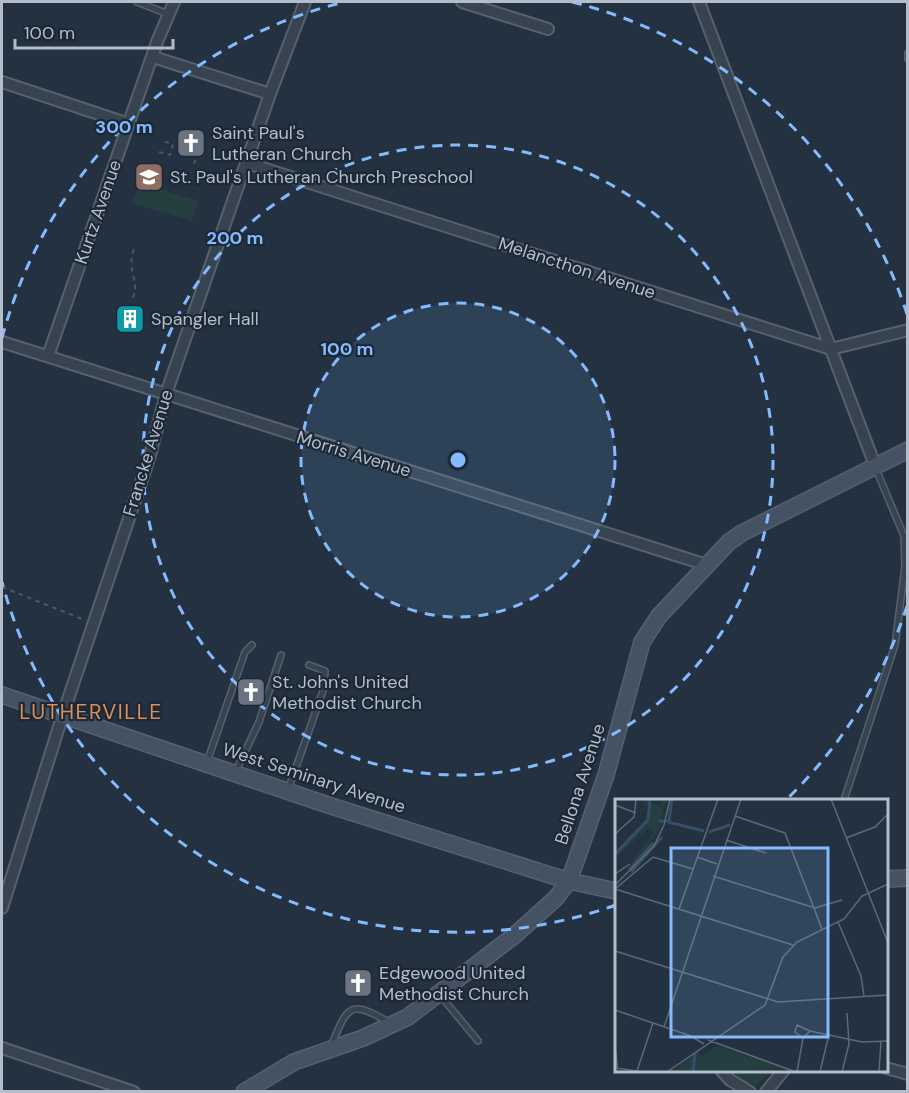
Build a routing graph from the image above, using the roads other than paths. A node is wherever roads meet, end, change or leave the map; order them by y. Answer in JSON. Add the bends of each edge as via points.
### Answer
{"nodes":[{"id":1,"x":137,"y":2,"type":"edge"},
{"id":2,"x":174,"y":2,"type":"edge"},
{"id":3,"x":305,"y":2,"type":"edge"},
{"id":4,"x":462,"y":2,"type":"edge"},
{"id":5,"x":699,"y":2,"type":"edge"},
{"id":6,"x":168,"y":14,"type":"junction"},
{"id":7,"x":548,"y":29,"type":"dead end"},
{"id":8,"x":908,"y":53,"type":"edge"},
{"id":9,"x":153,"y":57,"type":"junction"},
{"id":10,"x":908,"y":59,"type":"edge"},
{"id":11,"x":2,"y":82,"type":"edge"},
{"id":12,"x":270,"y":94,"type":"junction"},
{"id":13,"x":129,"y":124,"type":"junction"},
{"id":14,"x":247,"y":163,"type":"junction"},
{"id":15,"x":908,"y":330,"type":"edge"},
{"id":16,"x":2,"y":342,"type":"edge"},
{"id":17,"x":831,"y":349,"type":"junction"},
{"id":18,"x":48,"y":356,"type":"junction"},
{"id":19,"x":166,"y":394,"type":"junction"},
{"id":20,"x":908,"y":450,"type":"edge"},
{"id":21,"x":876,"y":468,"type":"junction"},
{"id":22,"x":707,"y":565,"type":"junction"},
{"id":23,"x":252,"y":645,"type":"dead end"},
{"id":24,"x":281,"y":655,"type":"dead end"},
{"id":25,"x":309,"y":665,"type":"dead end"},
{"id":26,"x":2,"y":695,"type":"edge"},
{"id":27,"x":63,"y":714,"type":"junction"},
{"id":28,"x":207,"y":764,"type":"junction"},
{"id":29,"x":235,"y":774,"type":"junction"},
{"id":30,"x":287,"y":792,"type":"junction"},
{"id":31,"x":845,"y":799,"type":"edge"},
{"id":32,"x":908,"y":878,"type":"edge"},
{"id":33,"x":888,"y":879,"type":"edge"},
{"id":34,"x":569,"y":881,"type":"junction"},
{"id":35,"x":615,"y":891,"type":"edge"},
{"id":36,"x":2,"y":908,"type":"edge"},
{"id":37,"x":440,"y":995,"type":"junction"},
{"id":38,"x":394,"y":1025,"type":"junction"},
{"id":39,"x":478,"y":1041,"type":"dead end"},
{"id":40,"x":2,"y":1048,"type":"edge"},
{"id":41,"x":331,"y":1048,"type":"junction"},
{"id":42,"x":888,"y":1069,"type":"edge"},
{"id":43,"x":722,"y":1072,"type":"edge"},
{"id":44,"x":783,"y":1072,"type":"edge"},
{"id":45,"x":908,"y":1074,"type":"edge"},
{"id":46,"x":134,"y":1092,"type":"edge"},
{"id":47,"x":244,"y":1092,"type":"edge"},
{"id":48,"x":750,"y":1092,"type":"edge"},
{"id":49,"x":766,"y":1092,"type":"edge"}],
"edges":[{"from":1,"to":6,"type":"lane"},
{"from":2,"to":6,"type":"street","name":"Kurtz Avenue"},
{"from":3,"to":12,"type":"street","name":"Francke Avenue"},
{"from":4,"to":7,"type":"street"},
{"from":5,"to":17,"type":"street"},
{"from":6,"to":9,"type":"street","name":"Kurtz Avenue"},
{"from":8,"to":10,"type":"lane"},
{"from":9,"to":12,"type":"street"},
{"from":9,"to":13,"type":"street","name":"Kurtz Avenue"},
{"from":11,"to":13,"type":"street"},
{"from":12,"to":14,"type":"street","name":"Francke Avenue"},
{"from":13,"to":18,"type":"street","name":"Kurtz Avenue"},
{"from":14,"to":17,"type":"street","name":"Melancthon Avenue"},
{"from":14,"to":19,"type":"street","name":"Francke Avenue"},
{"from":15,"to":17,"type":"street"},
{"from":16,"to":18,"type":"street","name":"Morris Avenue"},
{"from":17,"to":21,"type":"street"},
{"from":18,"to":19,"type":"street","name":"Morris Avenue"},
{"from":19,"to":22,"type":"street","name":"Morris Avenue"},
{"from":19,"to":27,"type":"street","name":"Francke Avenue","via":[[149,459]]},
{"from":20,"to":21,"type":"street","name":"Bellona Avenue"},
{"from":21,"to":22,"type":"street","name":"Bellona Avenue","via":[[742,533]]},
{"from":21,"to":31,"type":"lane","via":[[904,536],[905,567],[895,645]]},
{"from":22,"to":34,"type":"street","name":"Bellona Avenue","via":[[659,616],[642,642],[612,757]]},
{"from":23,"to":28,"type":"lane","via":[[245,652]]},
{"from":24,"to":29,"type":"lane","via":[[259,722]]},
{"from":25,"to":30,"type":"lane","via":[[325,671],[326,678]]},
{"from":26,"to":27,"type":"street","name":"West Seminary Avenue"},
{"from":27,"to":28,"type":"street","name":"West Seminary Avenue"},
{"from":27,"to":36,"type":"street","name":"Francke Avenue"},
{"from":28,"to":29,"type":"street","name":"West Seminary Avenue"},
{"from":29,"to":30,"type":"street","name":"West Seminary Avenue"},
{"from":30,"to":34,"type":"street","name":"West Seminary Avenue"},
{"from":32,"to":33,"type":"street"},
{"from":34,"to":35,"type":"street","name":"West Seminary Avenue"},
{"from":34,"to":37,"type":"street","name":"Bellona Avenue","via":[[543,911]]},
{"from":37,"to":38,"type":"street","name":"Bellona Avenue"},
{"from":37,"to":39,"type":"lane"},
{"from":38,"to":41,"type":"street","name":"Bellona Avenue"},
{"from":38,"to":41,"type":"lane","via":[[365,1008],[353,1009],[343,1016]]},
{"from":40,"to":46,"type":"street"},
{"from":41,"to":47,"type":"street","name":"Bellona Avenue","via":[[271,1074]]},
{"from":42,"to":45,"type":"street"},
{"from":43,"to":48,"type":"street"},
{"from":44,"to":49,"type":"street"}]}
